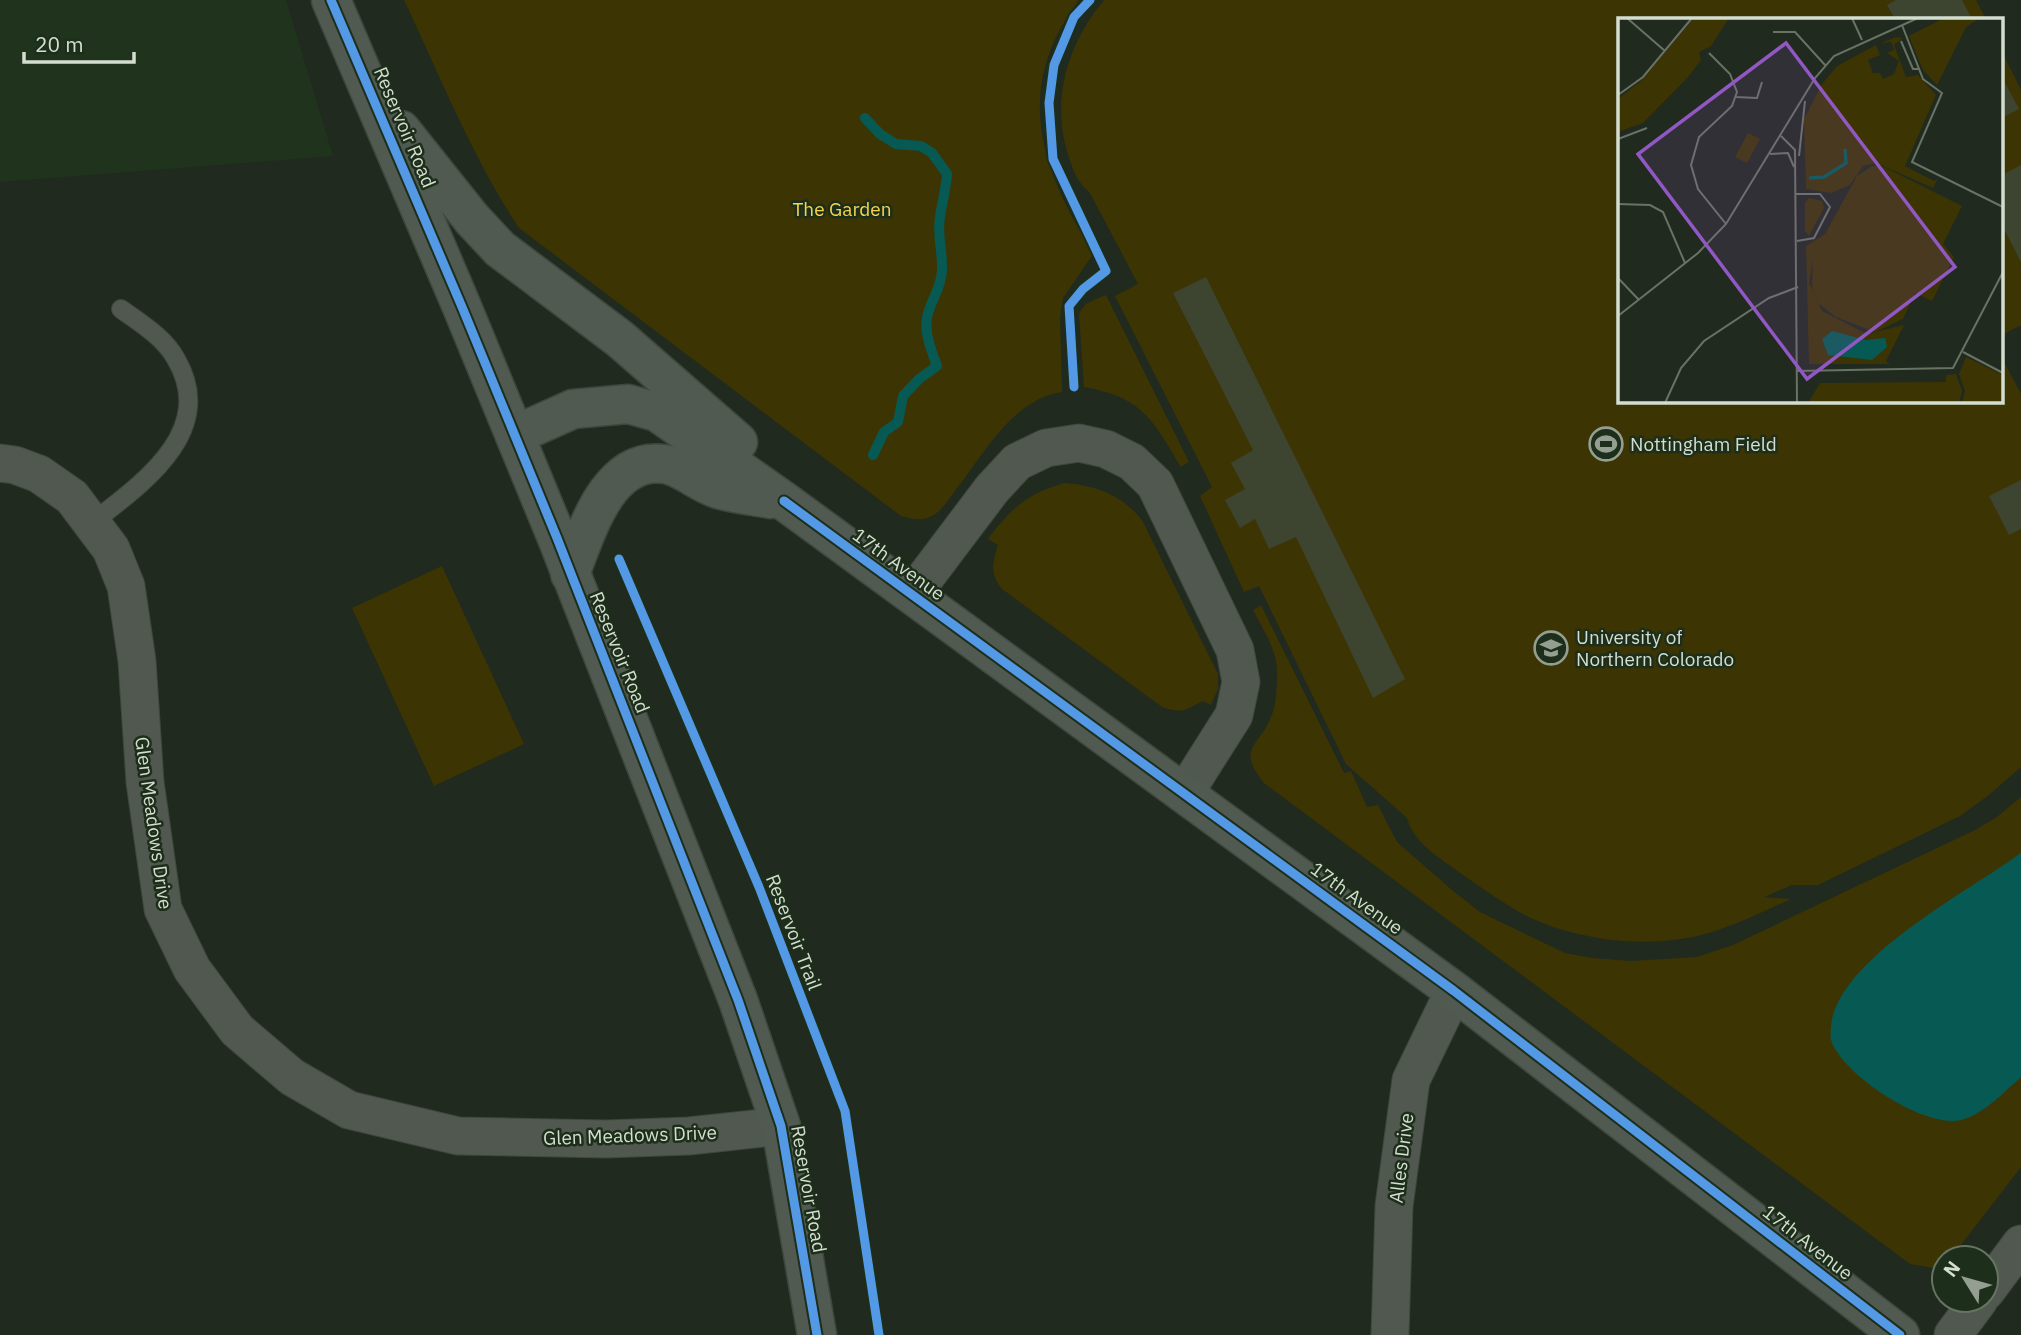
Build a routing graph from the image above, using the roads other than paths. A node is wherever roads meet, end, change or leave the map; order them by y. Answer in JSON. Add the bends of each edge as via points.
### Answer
{"nodes":[{"id":1,"x":331,"y":0,"type":"edge"},
{"id":2,"x":372,"y":93,"type":"junction"},
{"id":3,"x":121,"y":309,"type":"dead end"},
{"id":4,"x":515,"y":435,"type":"junction"},
{"id":5,"x":0,"y":463,"type":"edge"},
{"id":6,"x":784,"y":502,"type":"junction"},
{"id":7,"x":93,"y":522,"type":"junction"},
{"id":8,"x":570,"y":574,"type":"junction"},
{"id":9,"x":912,"y":595,"type":"junction"},
{"id":10,"x":1184,"y":794,"type":"junction"},
{"id":11,"x":1454,"y":990,"type":"junction"},
{"id":12,"x":781,"y":1126,"type":"junction"},
{"id":13,"x":2021,"y":1244,"type":"edge"},
{"id":14,"x":2000,"y":1272,"type":"edge"},
{"id":15,"x":1969,"y":1314,"type":"edge"},
{"id":16,"x":817,"y":1335,"type":"edge"},
{"id":17,"x":1390,"y":1335,"type":"edge"},
{"id":18,"x":1900,"y":1335,"type":"edge"},
{"id":19,"x":1953,"y":1335,"type":"edge"}],
"edges":[{"from":1,"to":2,"type":"street","name":"Reservoir Road"},
{"from":2,"to":4,"type":"street","name":"Reservoir Road"},
{"from":2,"to":6,"type":"street","via":[[500,249],[620,339],[744,448]]},
{"from":3,"to":7,"type":"lane","via":[[153,332],[176,357],[187,384],[189,408],[180,437],[161,464]]},
{"from":4,"to":6,"type":"street","name":"17th Avenue","via":[[573,409],[628,404],[657,412]]},
{"from":4,"to":8,"type":"street","name":"Reservoir Road"},
{"from":5,"to":7,"type":"street","name":"Glen Meadows Drive","via":[[39,474],[72,497]]},
{"from":6,"to":8,"type":"street","via":[[717,489],[665,463],[644,465],[610,487]]},
{"from":6,"to":9,"type":"street","name":"17th Avenue"},
{"from":7,"to":12,"type":"street","name":"Glen Meadows Drive","via":[[111,549],[126,586],[163,909],[192,969],[237,1030],[292,1077],[349,1110],[458,1136],[606,1139]]},
{"from":8,"to":12,"type":"street","name":"Reservoir Road","via":[[738,1000]]},
{"from":9,"to":10,"type":"street","name":"17th Avenue"},
{"from":9,"to":10,"type":"street","name":"17th Avenue","via":[[1017,462],[1046,448],[1079,443],[1132,462],[1155,484],[1235,650],[1241,682],[1234,715]]},
{"from":10,"to":11,"type":"street","name":"17th Avenue"},
{"from":11,"to":17,"type":"street","name":"Alles Drive","via":[[1411,1080],[1394,1206]]},
{"from":11,"to":18,"type":"street","name":"17th Avenue"},
{"from":12,"to":16,"type":"street","name":"Reservoir Road"},
{"from":13,"to":14,"type":"street"},
{"from":15,"to":19,"type":"street"}]}
